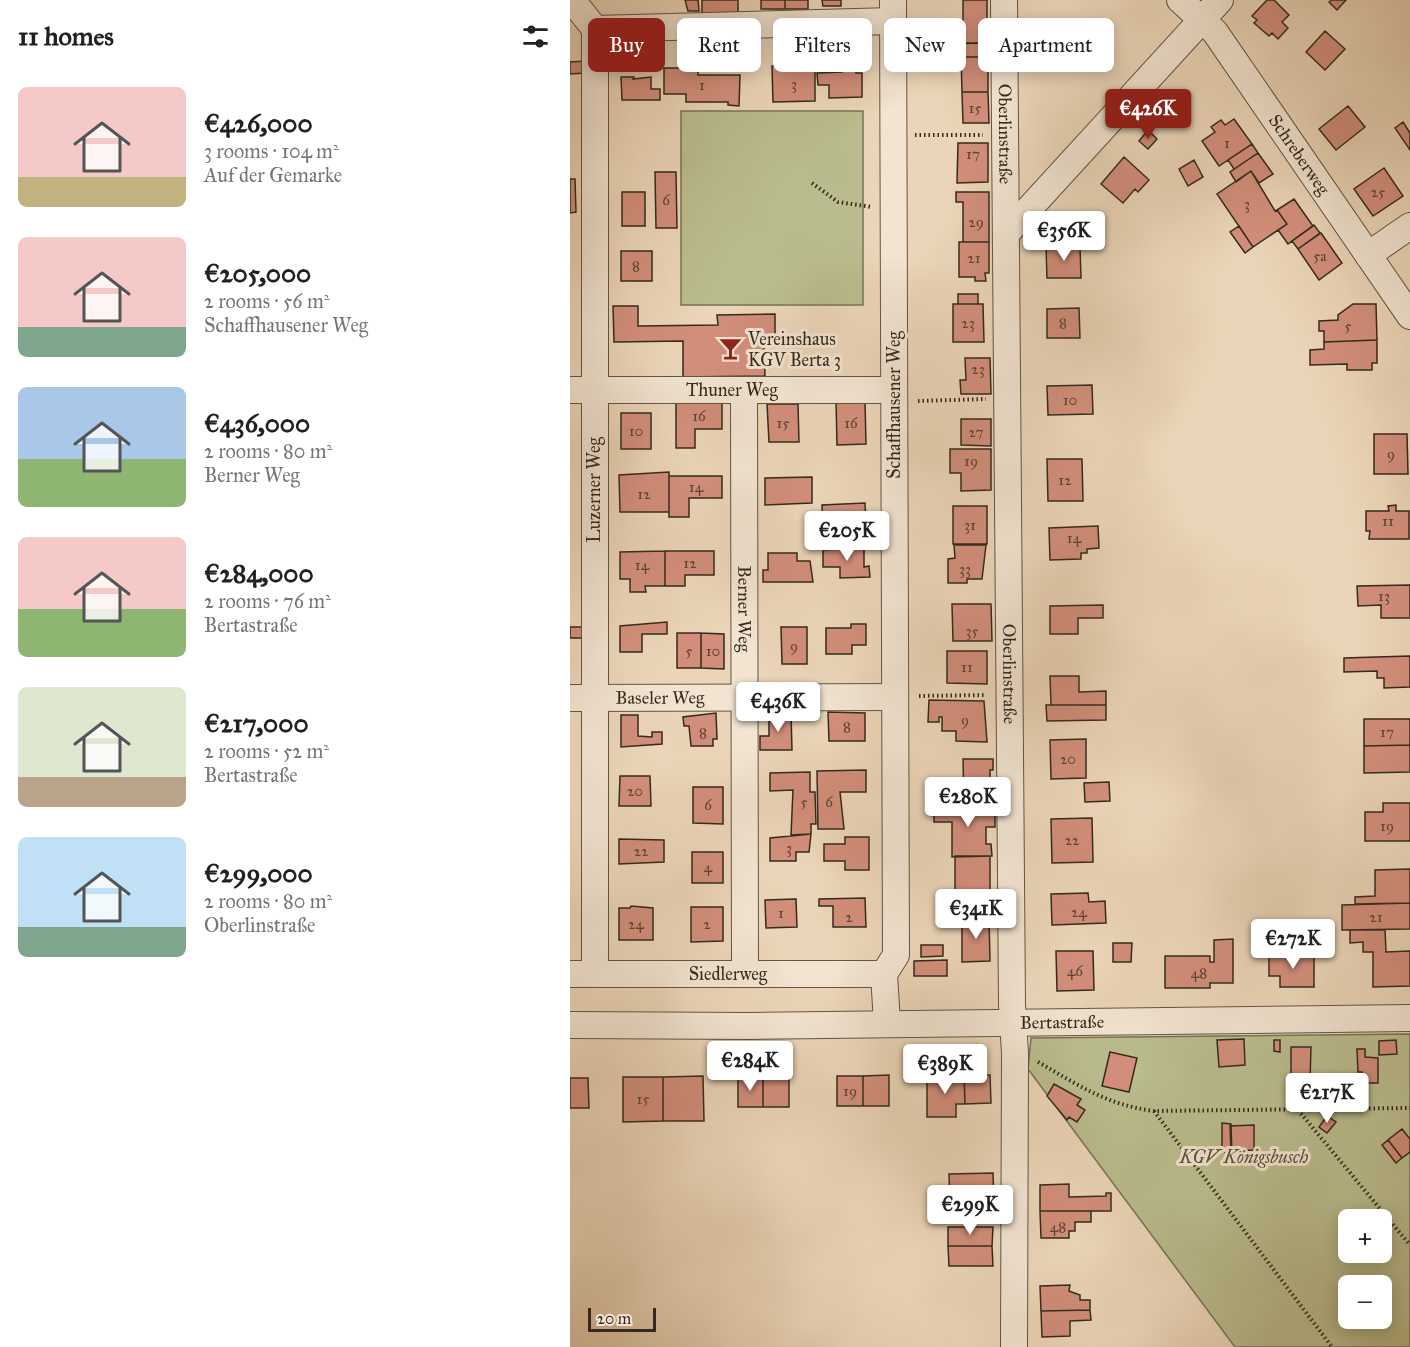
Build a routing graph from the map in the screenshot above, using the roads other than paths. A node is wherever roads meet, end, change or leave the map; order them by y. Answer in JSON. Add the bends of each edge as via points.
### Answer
{"nodes":[{"id":1,"x":1004,"y":0,"type":"edge"},
{"id":2,"x":1180,"y":0,"type":"edge"},
{"id":3,"x":1220,"y":0,"type":"edge"},
{"id":4,"x":893,"y":11,"type":"edge"},
{"id":5,"x":582,"y":12,"type":"edge"},
{"id":6,"x":1202,"y":20,"type":"junction"},
{"id":7,"x":1410,"y":226,"type":"edge"},
{"id":8,"x":1006,"y":234,"type":"junction"},
{"id":9,"x":1368,"y":255,"type":"junction"},
{"id":10,"x":1410,"y":316,"type":"edge"},
{"id":11,"x":582,"y":390,"type":"edge"},
{"id":12,"x":744,"y":390,"type":"junction"},
{"id":13,"x":893,"y":396,"type":"junction"},
{"id":14,"x":582,"y":698,"type":"edge"},
{"id":15,"x":894,"y":698,"type":"junction"},
{"id":16,"x":744,"y":699,"type":"junction"},
{"id":17,"x":582,"y":974,"type":"edge"},
{"id":18,"x":745,"y":974,"type":"junction"},
{"id":19,"x":884,"y":974,"type":"junction"},
{"id":20,"x":1410,"y":1018,"type":"edge"},
{"id":21,"x":1012,"y":1022,"type":"junction"},
{"id":22,"x":887,"y":1023,"type":"junction"},
{"id":23,"x":570,"y":1025,"type":"edge"},
{"id":24,"x":1014,"y":1347,"type":"edge"}],
"edges":[{"from":1,"to":8,"type":"street","name":"Oberlinstraße"},
{"from":2,"to":6,"type":"street","name":"Schreberweg"},
{"from":3,"to":6,"type":"street"},
{"from":4,"to":5,"type":"street"},
{"from":4,"to":13,"type":"street","name":"Schaffhausener Weg"},
{"from":5,"to":11,"type":"street","name":"Luzerner Weg"},
{"from":6,"to":8,"type":"street"},
{"from":6,"to":9,"type":"street","name":"Schreberweg","via":[[1215,32]]},
{"from":7,"to":9,"type":"street"},
{"from":8,"to":21,"type":"street","name":"Oberlinstraße"},
{"from":9,"to":10,"type":"street","name":"Schreberweg"},
{"from":11,"to":12,"type":"street","name":"Thuner Weg"},
{"from":11,"to":14,"type":"street","name":"Luzerner Weg"},
{"from":12,"to":13,"type":"street","name":"Thuner Weg"},
{"from":12,"to":16,"type":"street","name":"Berner Weg"},
{"from":13,"to":15,"type":"street","name":"Schaffhausener Weg"},
{"from":14,"to":16,"type":"street","name":"Baseler Weg"},
{"from":14,"to":17,"type":"street","name":"Luzerner Weg"},
{"from":15,"to":16,"type":"street","name":"Baseler Weg"},
{"from":15,"to":19,"type":"street","name":"Schaffhausener Weg","via":[[896,955]]},
{"from":16,"to":18,"type":"street","name":"Berner Weg"},
{"from":17,"to":18,"type":"street","name":"Siedlerweg"},
{"from":18,"to":19,"type":"street","name":"Siedlerweg"},
{"from":19,"to":22,"type":"street","name":"Schaffhausener Weg"},
{"from":20,"to":21,"type":"street","name":"Bertastraße"},
{"from":21,"to":22,"type":"street","name":"Bertastraße"},
{"from":21,"to":24,"type":"street","name":"Oberlinstraße"},
{"from":22,"to":23,"type":"street","name":"Bertastraße"}]}
